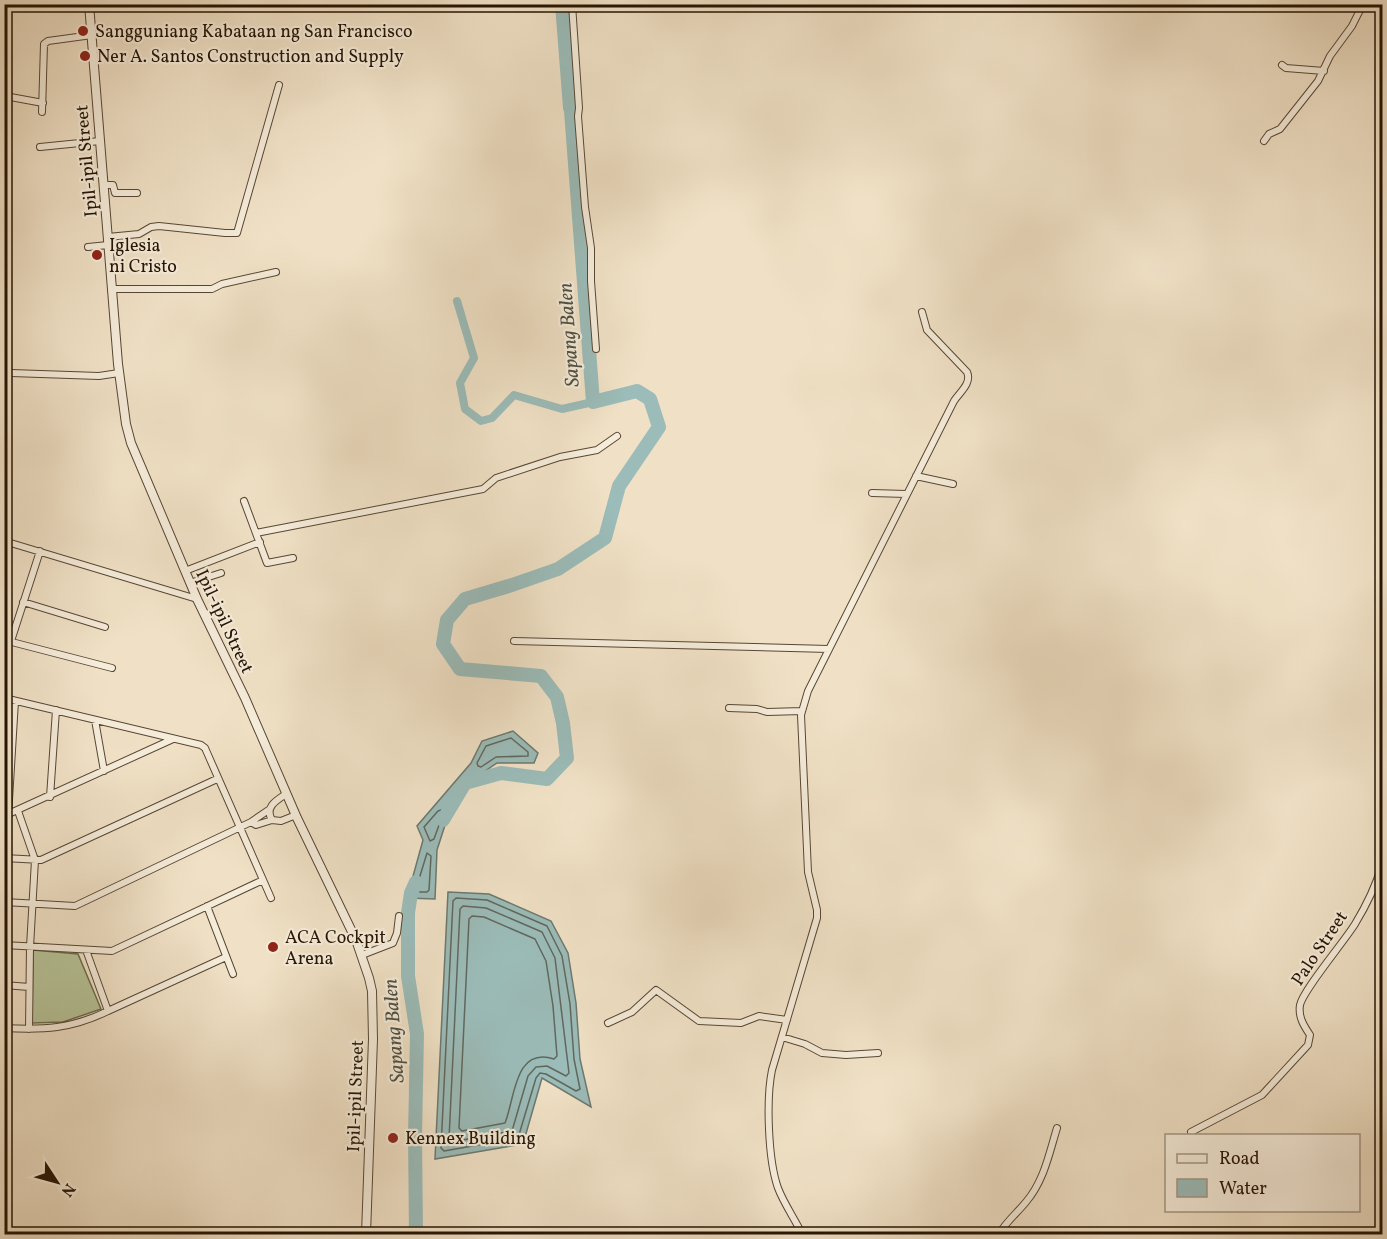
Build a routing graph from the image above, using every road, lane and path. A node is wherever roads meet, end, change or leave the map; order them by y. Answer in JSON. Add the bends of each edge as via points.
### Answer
{"nodes":[{"id":1,"x":89,"y":4,"type":"edge"},
{"id":2,"x":572,"y":4,"type":"edge"},
{"id":3,"x":1363,"y":4,"type":"edge"},
{"id":4,"x":92,"y":35,"type":"junction"},
{"id":5,"x":1282,"y":65,"type":"dead end"},
{"id":6,"x":1324,"y":71,"type":"junction"},
{"id":7,"x":279,"y":85,"type":"dead end"},
{"id":8,"x":4,"y":98,"type":"edge"},
{"id":9,"x":43,"y":103,"type":"junction"},
{"id":10,"x":42,"y":111,"type":"dead end"},
{"id":11,"x":100,"y":141,"type":"junction"},
{"id":12,"x":1264,"y":141,"type":"dead end"},
{"id":13,"x":40,"y":147,"type":"dead end"},
{"id":14,"x":104,"y":185,"type":"junction"},
{"id":15,"x":137,"y":193,"type":"dead end"},
{"id":16,"x":108,"y":241,"type":"junction"},
{"id":17,"x":88,"y":247,"type":"dead end"},
{"id":18,"x":276,"y":272,"type":"dead end"},
{"id":19,"x":111,"y":289,"type":"junction"},
{"id":20,"x":922,"y":312,"type":"dead end"},
{"id":21,"x":596,"y":349,"type":"dead end"},
{"id":22,"x":11,"y":373,"type":"dead end"},
{"id":23,"x":119,"y":374,"type":"junction"},
{"id":24,"x":617,"y":436,"type":"dead end"},
{"id":25,"x":916,"y":476,"type":"junction"},
{"id":26,"x":953,"y":484,"type":"dead end"},
{"id":27,"x":872,"y":493,"type":"dead end"},
{"id":28,"x":906,"y":494,"type":"junction"},
{"id":29,"x":244,"y":501,"type":"dead end"},
{"id":30,"x":256,"y":532,"type":"junction"},
{"id":31,"x":4,"y":541,"type":"edge"},
{"id":32,"x":260,"y":542,"type":"junction"},
{"id":33,"x":40,"y":551,"type":"junction"},
{"id":34,"x":293,"y":558,"type":"dead end"},
{"id":35,"x":185,"y":571,"type":"junction"},
{"id":36,"x":221,"y":573,"type":"dead end"},
{"id":37,"x":190,"y":583,"type":"junction"},
{"id":38,"x":197,"y":599,"type":"junction"},
{"id":39,"x":23,"y":602,"type":"junction"},
{"id":40,"x":105,"y":627,"type":"dead end"},
{"id":41,"x":8,"y":640,"type":"edge"},
{"id":42,"x":514,"y":641,"type":"dead end"},
{"id":43,"x":829,"y":649,"type":"junction"},
{"id":44,"x":112,"y":668,"type":"dead end"},
{"id":45,"x":4,"y":698,"type":"edge"},
{"id":46,"x":15,"y":701,"type":"junction"},
{"id":47,"x":729,"y":708,"type":"dead end"},
{"id":48,"x":56,"y":711,"type":"junction"},
{"id":49,"x":802,"y":711,"type":"junction"},
{"id":50,"x":95,"y":720,"type":"junction"},
{"id":51,"x":174,"y":739,"type":"junction"},
{"id":52,"x":104,"y":771,"type":"junction"},
{"id":53,"x":7,"y":776,"type":"edge"},
{"id":54,"x":217,"y":779,"type":"junction"},
{"id":55,"x":286,"y":794,"type":"junction"},
{"id":56,"x":50,"y":797,"type":"junction"},
{"id":57,"x":270,"y":809,"type":"junction"},
{"id":58,"x":18,"y":811,"type":"junction"},
{"id":59,"x":296,"y":815,"type":"junction"},
{"id":60,"x":6,"y":816,"type":"edge"},
{"id":61,"x":272,"y":820,"type":"junction"},
{"id":62,"x":251,"y":822,"type":"junction"},
{"id":63,"x":240,"y":829,"type":"junction"},
{"id":64,"x":4,"y":858,"type":"edge"},
{"id":65,"x":35,"y":860,"type":"junction"},
{"id":66,"x":1383,"y":865,"type":"edge"},
{"id":67,"x":262,"y":880,"type":"junction"},
{"id":68,"x":271,"y":898,"type":"dead end"},
{"id":69,"x":4,"y":902,"type":"edge"},
{"id":70,"x":32,"y":903,"type":"junction"},
{"id":71,"x":207,"y":906,"type":"junction"},
{"id":72,"x":399,"y":916,"type":"dead end"},
{"id":73,"x":4,"y":945,"type":"edge"},
{"id":74,"x":30,"y":947,"type":"junction"},
{"id":75,"x":86,"y":950,"type":"junction"},
{"id":76,"x":362,"y":955,"type":"junction"},
{"id":77,"x":226,"y":957,"type":"junction"},
{"id":78,"x":233,"y":974,"type":"dead end"},
{"id":79,"x":4,"y":986,"type":"edge"},
{"id":80,"x":29,"y":987,"type":"junction"},
{"id":81,"x":108,"y":1011,"type":"junction"},
{"id":82,"x":786,"y":1020,"type":"junction"},
{"id":83,"x":608,"y":1023,"type":"dead end"},
{"id":84,"x":4,"y":1028,"type":"edge"},
{"id":85,"x":29,"y":1029,"type":"junction"},
{"id":86,"x":782,"y":1037,"type":"junction"},
{"id":87,"x":878,"y":1053,"type":"dead end"},
{"id":88,"x":1057,"y":1128,"type":"dead end"},
{"id":89,"x":1191,"y":1132,"type":"dead end"},
{"id":90,"x":366,"y":1234,"type":"edge"},
{"id":91,"x":802,"y":1234,"type":"edge"},
{"id":92,"x":999,"y":1234,"type":"edge"}],
"edges":[{"from":1,"to":4,"type":"street","name":"Ipil-ipil Street"},
{"from":2,"to":21,"type":"street"},
{"from":3,"to":6,"type":"street"},
{"from":4,"to":9,"type":"street","via":[[45,42]]},
{"from":4,"to":11,"type":"street","name":"Ipil-ipil Street"},
{"from":5,"to":6,"type":"street"},
{"from":6,"to":12,"type":"street","via":[[1302,104]]},
{"from":7,"to":16,"type":"street","via":[[237,233],[159,226]]},
{"from":8,"to":9,"type":"street"},
{"from":9,"to":10,"type":"street"},
{"from":11,"to":13,"type":"street"},
{"from":11,"to":14,"type":"street","name":"Ipil-ipil Street"},
{"from":14,"to":15,"type":"street","via":[[112,185],[115,193]]},
{"from":14,"to":16,"type":"street","name":"Ipil-ipil Street"},
{"from":16,"to":17,"type":"street"},
{"from":16,"to":19,"type":"street","name":"Ipil-ipil Street"},
{"from":18,"to":19,"type":"street","via":[[212,289]]},
{"from":19,"to":23,"type":"street","name":"Ipil-ipil Street"},
{"from":20,"to":25,"type":"street","via":[[927,330],[969,377]]},
{"from":22,"to":23,"type":"street"},
{"from":23,"to":35,"type":"street","name":"Ipil-ipil Street","via":[[131,443]]},
{"from":24,"to":30,"type":"street","via":[[597,450],[560,457],[496,478],[483,489]]},
{"from":25,"to":26,"type":"street"},
{"from":25,"to":28,"type":"street"},
{"from":27,"to":28,"type":"street"},
{"from":28,"to":43,"type":"street"},
{"from":29,"to":30,"type":"street"},
{"from":30,"to":32,"type":"street"},
{"from":31,"to":33,"type":"street"},
{"from":32,"to":34,"type":"street","via":[[267,563]]},
{"from":32,"to":35,"type":"street"},
{"from":33,"to":38,"type":"street"},
{"from":33,"to":39,"type":"street"},
{"from":35,"to":37,"type":"street","name":"Ipil-ipil Street"},
{"from":36,"to":37,"type":"street"},
{"from":37,"to":38,"type":"street","name":"Ipil-ipil Street"},
{"from":38,"to":55,"type":"street","name":"Ipil-ipil Street"},
{"from":39,"to":40,"type":"street"},
{"from":39,"to":41,"type":"street"},
{"from":41,"to":44,"type":"street"},
{"from":42,"to":43,"type":"street"},
{"from":43,"to":49,"type":"street"},
{"from":45,"to":46,"type":"street"},
{"from":46,"to":48,"type":"street"},
{"from":46,"to":53,"type":"street"},
{"from":47,"to":49,"type":"street"},
{"from":48,"to":50,"type":"street"},
{"from":48,"to":56,"type":"street"},
{"from":49,"to":82,"type":"street","via":[[808,872],[817,910]]},
{"from":50,"to":51,"type":"street"},
{"from":50,"to":52,"type":"street"},
{"from":51,"to":52,"type":"street"},
{"from":51,"to":54,"type":"street","via":[[206,748]]},
{"from":52,"to":56,"type":"street"},
{"from":53,"to":60,"type":"street"},
{"from":54,"to":63,"type":"street"},
{"from":54,"to":65,"type":"street","via":[[45,859]]},
{"from":55,"to":57,"type":"street"},
{"from":55,"to":59,"type":"street","name":"Ipil-ipil Street"},
{"from":56,"to":58,"type":"street"},
{"from":57,"to":61,"type":"street"},
{"from":57,"to":62,"type":"street"},
{"from":58,"to":60,"type":"street"},
{"from":58,"to":65,"type":"street"},
{"from":59,"to":61,"type":"street"},
{"from":59,"to":76,"type":"street","name":"Ipil-ipil Street"},
{"from":61,"to":62,"type":"street","via":[[256,825]]},
{"from":62,"to":63,"type":"street"},
{"from":63,"to":67,"type":"street"},
{"from":63,"to":70,"type":"street","via":[[75,906]]},
{"from":64,"to":65,"type":"street"},
{"from":65,"to":70,"type":"street"},
{"from":66,"to":89,"type":"street","name":"Palo Street","via":[[1356,923],[1300,1004],[1300,1020],[1310,1035],[1308,1045],[1262,1095]]},
{"from":67,"to":68,"type":"street"},
{"from":67,"to":71,"type":"street"},
{"from":69,"to":70,"type":"street"},
{"from":70,"to":74,"type":"street"},
{"from":71,"to":75,"type":"street","via":[[112,951]]},
{"from":71,"to":77,"type":"street"},
{"from":72,"to":76,"type":"street","via":[[393,943]]},
{"from":73,"to":74,"type":"street"},
{"from":74,"to":75,"type":"street"},
{"from":74,"to":80,"type":"street"},
{"from":75,"to":81,"type":"street"},
{"from":76,"to":90,"type":"street","name":"Ipil-ipil Street","via":[[372,991],[373,1029]]},
{"from":77,"to":78,"type":"street"},
{"from":77,"to":81,"type":"street"},
{"from":79,"to":80,"type":"street"},
{"from":80,"to":85,"type":"street"},
{"from":81,"to":85,"type":"street","via":[[74,1025]]},
{"from":82,"to":83,"type":"street","via":[[759,1016],[741,1023],[699,1021],[656,990],[632,1012]]},
{"from":82,"to":86,"type":"street"},
{"from":84,"to":85,"type":"street"},
{"from":86,"to":87,"type":"street","via":[[822,1053]]},
{"from":86,"to":91,"type":"street","via":[[771,1078],[771,1152],[780,1192]]},
{"from":88,"to":92,"type":"street","via":[[1041,1179]]}]}
